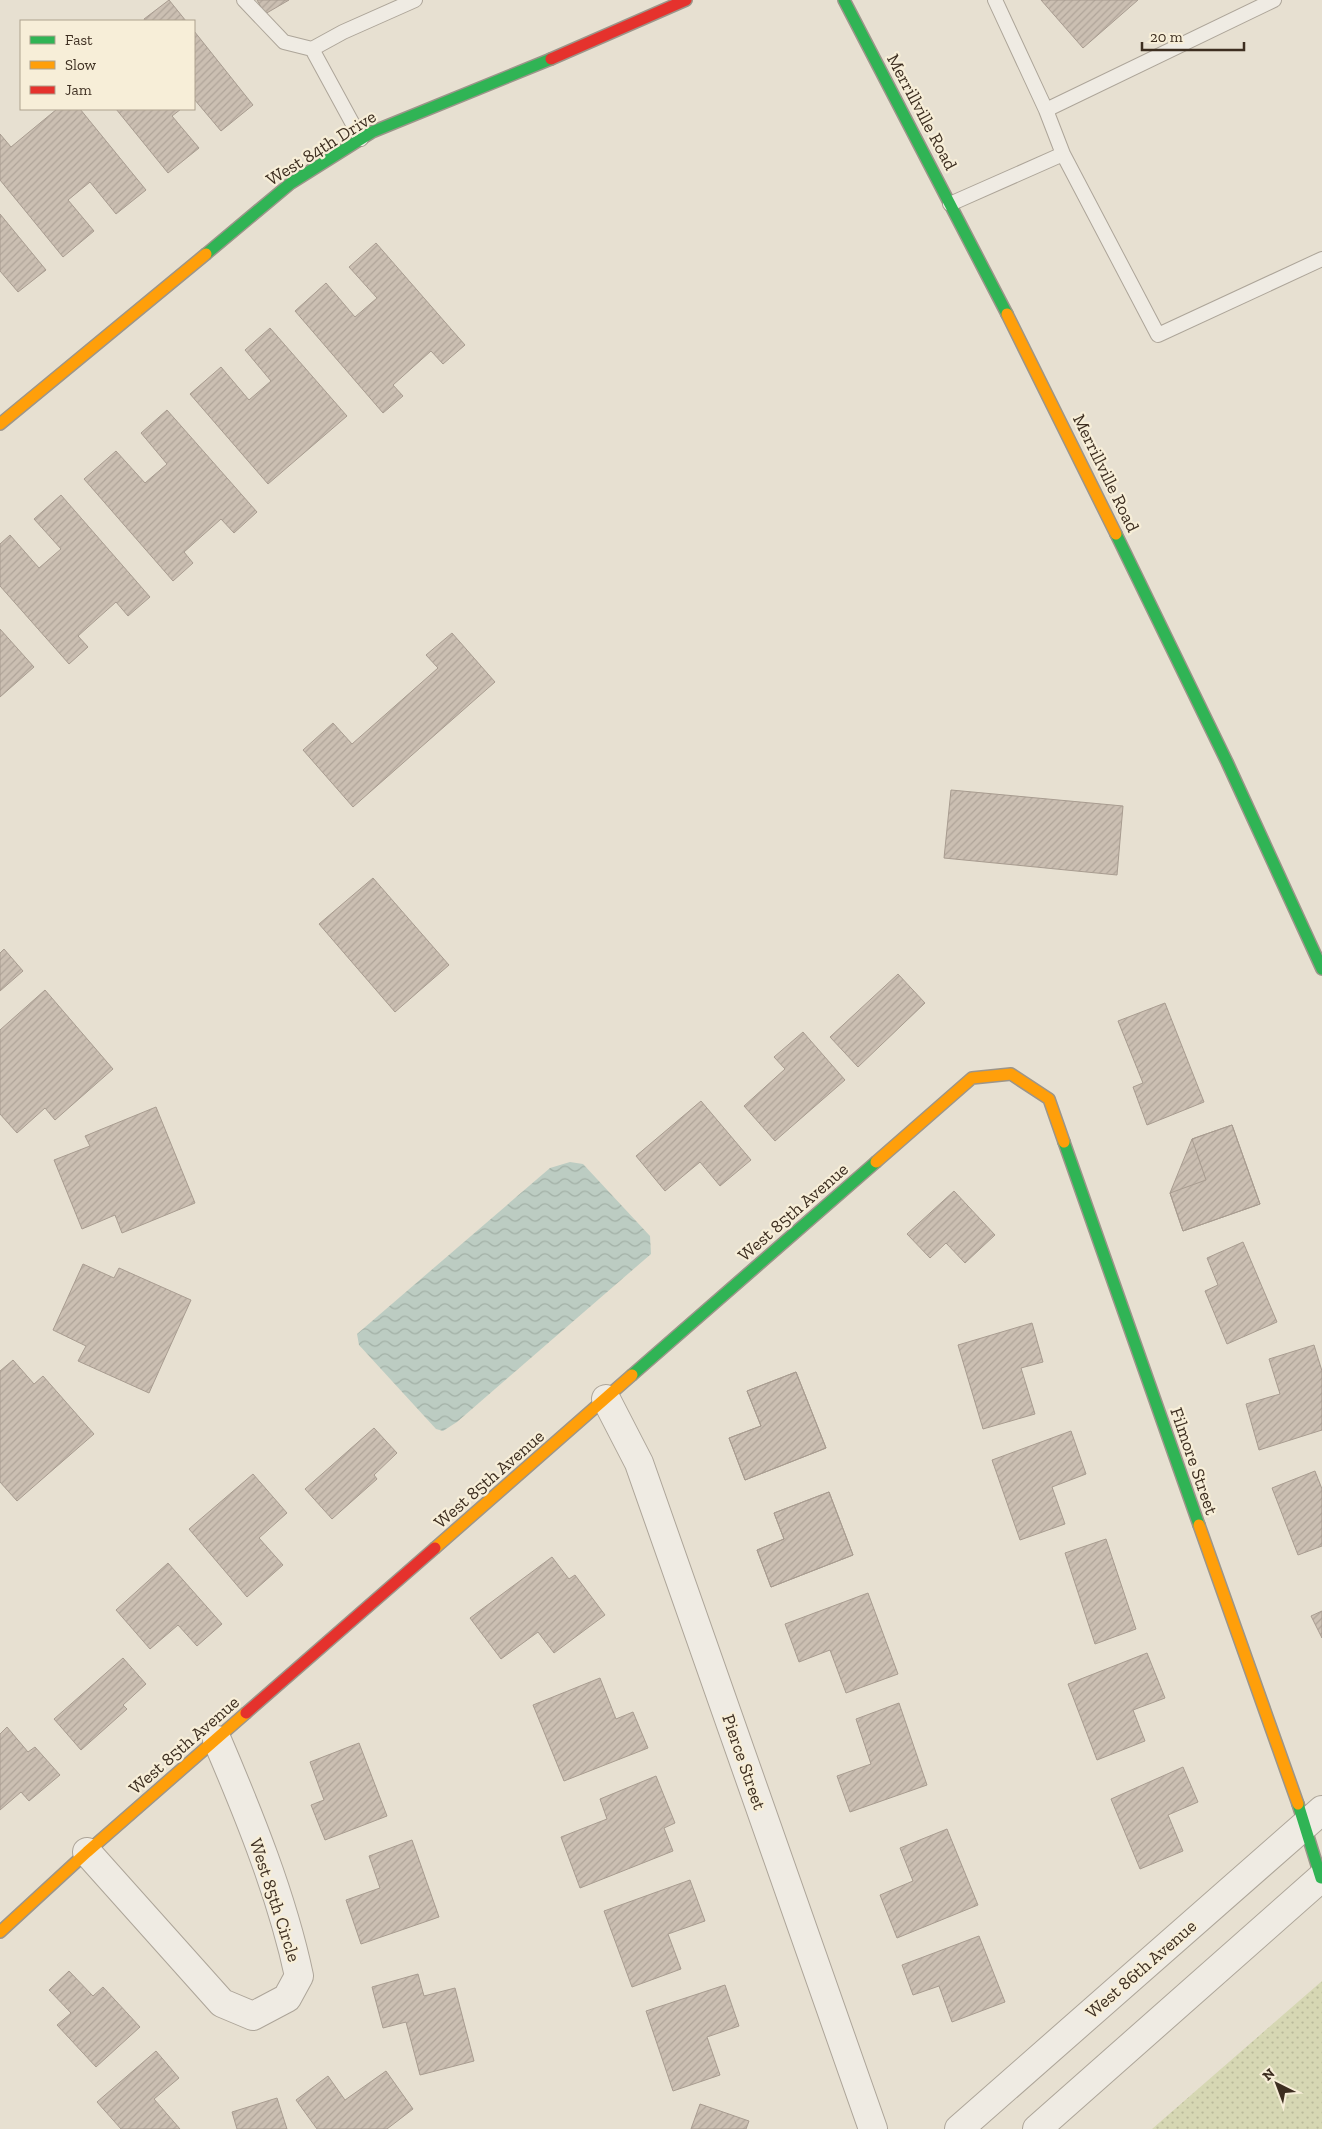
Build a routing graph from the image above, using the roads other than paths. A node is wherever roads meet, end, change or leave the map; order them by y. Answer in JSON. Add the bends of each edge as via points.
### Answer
{"nodes":[{"id":1,"x":244,"y":0,"type":"edge"},
{"id":2,"x":414,"y":0,"type":"edge"},
{"id":3,"x":686,"y":0,"type":"edge"},
{"id":4,"x":844,"y":0,"type":"edge"},
{"id":5,"x":995,"y":0,"type":"edge"},
{"id":6,"x":1274,"y":0,"type":"edge"},
{"id":7,"x":312,"y":49,"type":"junction"},
{"id":8,"x":1046,"y":110,"type":"junction"},
{"id":9,"x":361,"y":140,"type":"junction"},
{"id":10,"x":1063,"y":154,"type":"junction"},
{"id":11,"x":950,"y":204,"type":"junction"},
{"id":12,"x":1322,"y":259,"type":"edge"},
{"id":13,"x":0,"y":424,"type":"edge"},
{"id":14,"x":1322,"y":969,"type":"edge"},
{"id":15,"x":1011,"y":1074,"type":"joint"},
{"id":16,"x":606,"y":1399,"type":"junction"},
{"id":17,"x":217,"y":1740,"type":"junction"},
{"id":18,"x":1313,"y":1817,"type":"edge"},
{"id":19,"x":87,"y":1852,"type":"junction"},
{"id":20,"x":1321,"y":1877,"type":"edge"},
{"id":21,"x":0,"y":1932,"type":"edge"},
{"id":22,"x":873,"y":2129,"type":"edge"},
{"id":23,"x":959,"y":2129,"type":"edge"},
{"id":24,"x":1038,"y":2129,"type":"edge"}],
"edges":[{"from":1,"to":7,"type":"lane","via":[[284,42]]},
{"from":2,"to":7,"type":"lane"},
{"from":3,"to":9,"type":"street","name":"West 84th Drive","via":[[486,87],[372,132]]},
{"from":4,"to":11,"type":"street","name":"Merrillville Road"},
{"from":5,"to":8,"type":"lane"},
{"from":6,"to":8,"type":"lane"},
{"from":7,"to":9,"type":"lane"},
{"from":8,"to":10,"type":"lane"},
{"from":9,"to":13,"type":"street","name":"West 84th Drive","via":[[291,182]]},
{"from":10,"to":11,"type":"lane"},
{"from":10,"to":12,"type":"lane","via":[[1158,335]]},
{"from":11,"to":14,"type":"street","name":"Merrillville Road","via":[[1045,387],[1210,727]]},
{"from":15,"to":16,"type":"street","name":"West 85th Avenue","via":[[972,1078]]},
{"from":15,"to":18,"type":"street","name":"Filmore Street","via":[[1050,1099]]},
{"from":16,"to":17,"type":"street","name":"West 85th Avenue"},
{"from":16,"to":22,"type":"street","name":"Pierce Street","via":[[640,1463]]},
{"from":17,"to":19,"type":"street","name":"West 85th Avenue"},
{"from":17,"to":19,"type":"street","name":"West 85th Circle","via":[[290,1933],[299,1976],[287,1998],[253,2016],[222,2002]]},
{"from":18,"to":20,"type":"street","name":"Filmore Street"},
{"from":18,"to":23,"type":"street","name":"West 86th Avenue"},
{"from":19,"to":21,"type":"street","name":"West 85th Avenue"},
{"from":20,"to":24,"type":"street"}]}
